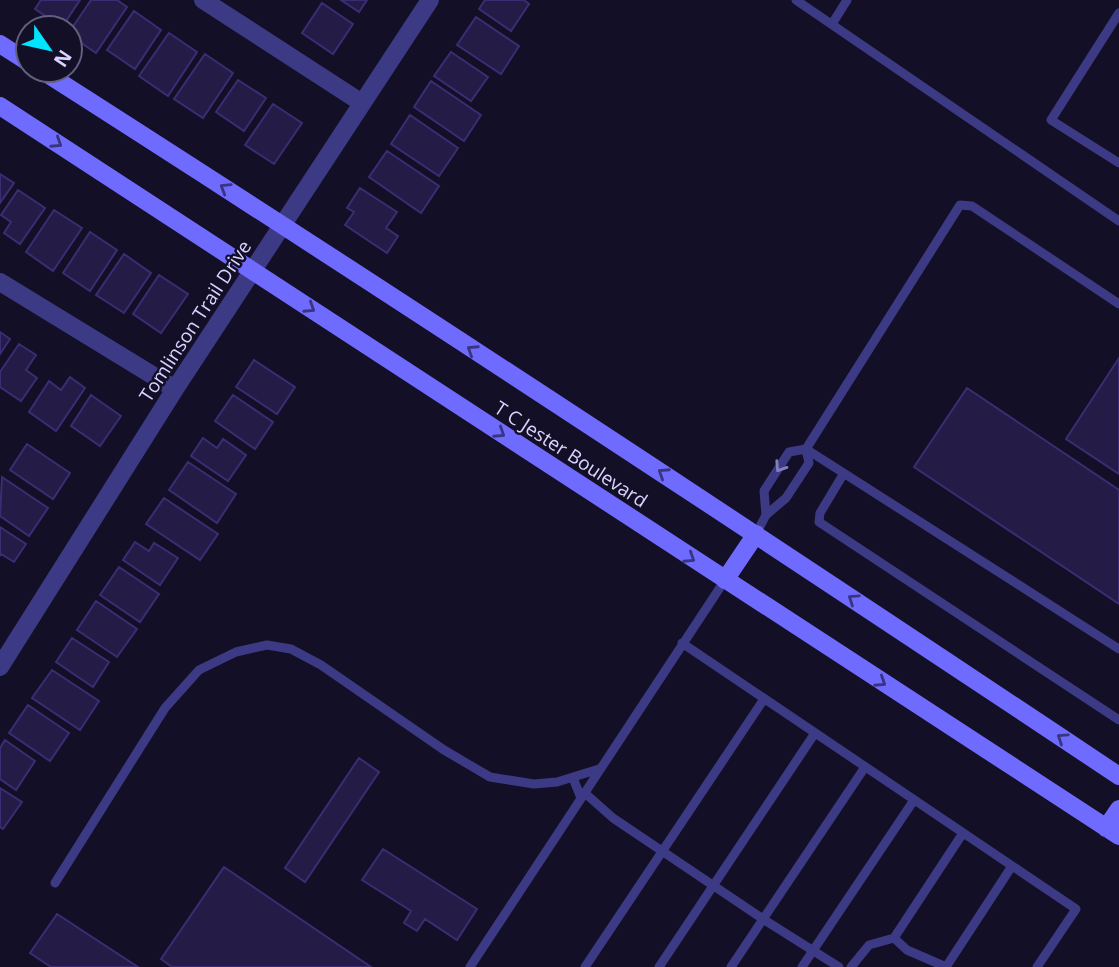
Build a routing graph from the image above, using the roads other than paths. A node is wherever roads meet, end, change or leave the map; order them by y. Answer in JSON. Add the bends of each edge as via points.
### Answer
{"nodes":[{"id":1,"x":203,"y":0,"type":"edge"},
{"id":2,"x":430,"y":0,"type":"edge"},
{"id":3,"x":796,"y":0,"type":"edge"},
{"id":4,"x":847,"y":0,"type":"edge"},
{"id":5,"x":1119,"y":13,"type":"edge"},
{"id":6,"x":832,"y":24,"type":"junction"},
{"id":7,"x":63,"y":84,"type":"edge"},
{"id":8,"x":362,"y":103,"type":"junction"},
{"id":9,"x":0,"y":106,"type":"edge"},
{"id":10,"x":1119,"y":163,"type":"edge"},
{"id":11,"x":1119,"y":221,"type":"edge"},
{"id":12,"x":283,"y":224,"type":"junction"},
{"id":13,"x":253,"y":271,"type":"junction"},
{"id":14,"x":0,"y":282,"type":"edge"},
{"id":15,"x":1119,"y":304,"type":"edge"},
{"id":16,"x":175,"y":389,"type":"junction"},
{"id":17,"x":806,"y":449,"type":"junction"},
{"id":18,"x":844,"y":473,"type":"junction"},
{"id":19,"x":766,"y":515,"type":"junction"},
{"id":20,"x":756,"y":534,"type":"junction"},
{"id":21,"x":725,"y":580,"type":"junction"},
{"id":22,"x":682,"y":643,"type":"junction"},
{"id":23,"x":1119,"y":649,"type":"edge"},
{"id":24,"x":0,"y":667,"type":"edge"},
{"id":25,"x":764,"y":699,"type":"junction"},
{"id":26,"x":1119,"y":720,"type":"edge"},
{"id":27,"x":815,"y":733,"type":"junction"},
{"id":28,"x":865,"y":767,"type":"junction"},
{"id":29,"x":599,"y":769,"type":"junction"},
{"id":30,"x":1119,"y":776,"type":"edge"},
{"id":31,"x":573,"y":778,"type":"junction"},
{"id":32,"x":581,"y":798,"type":"junction"},
{"id":33,"x":914,"y":800,"type":"junction"},
{"id":34,"x":1119,"y":809,"type":"edge"},
{"id":35,"x":1113,"y":832,"type":"edge"},
{"id":36,"x":963,"y":833,"type":"junction"},
{"id":37,"x":662,"y":851,"type":"junction"},
{"id":38,"x":1012,"y":866,"type":"junction"},
{"id":39,"x":55,"y":883,"type":"dead end"},
{"id":40,"x":712,"y":885,"type":"junction"},
{"id":41,"x":762,"y":919,"type":"junction"},
{"id":42,"x":894,"y":938,"type":"junction"},
{"id":43,"x":812,"y":950,"type":"junction"},
{"id":44,"x":470,"y":967,"type":"edge"},
{"id":45,"x":585,"y":967,"type":"edge"},
{"id":46,"x":659,"y":967,"type":"edge"},
{"id":47,"x":730,"y":967,"type":"edge"},
{"id":48,"x":802,"y":967,"type":"edge"},
{"id":49,"x":839,"y":967,"type":"edge"},
{"id":50,"x":851,"y":967,"type":"edge"},
{"id":51,"x":946,"y":967,"type":"edge"},
{"id":52,"x":1037,"y":967,"type":"edge"}],
"edges":[{"from":1,"to":8,"type":"street"},
{"from":2,"to":8,"type":"street","name":"Tomlinson Trail Drive"},
{"from":3,"to":6,"type":"lane"},
{"from":4,"to":6,"type":"lane"},
{"from":5,"to":10,"type":"lane","via":[[1051,120]]},
{"from":6,"to":11,"type":"lane"},
{"from":12,"to":7,"type":"main road","name":"T C Jester Boulevard","one_way":true},
{"from":8,"to":12,"type":"street","name":"Tomlinson Trail Drive"},
{"from":9,"to":13,"type":"main road","name":"T C Jester Boulevard","one_way":true},
{"from":12,"to":13,"type":"street","name":"Tomlinson Trail Drive"},
{"from":20,"to":12,"type":"main road","name":"T C Jester Boulevard","one_way":true},
{"from":13,"to":16,"type":"street","name":"Tomlinson Trail Drive"},
{"from":13,"to":21,"type":"main road","name":"T C Jester Boulevard","one_way":true},
{"from":14,"to":16,"type":"street"},
{"from":15,"to":17,"type":"lane","via":[[972,205],[960,205]]},
{"from":16,"to":24,"type":"street","name":"Tomlinson Trail Drive"},
{"from":17,"to":18,"type":"lane"},
{"from":17,"to":19,"type":"lane","via":[[809,463],[786,498]]},
{"from":17,"to":19,"type":"lane","one_way":true,"via":[[789,452],[764,491]]},
{"from":18,"to":23,"type":"lane"},
{"from":18,"to":26,"type":"lane","via":[[819,522]]},
{"from":19,"to":20,"type":"lane"},
{"from":20,"to":21,"type":"main road"},
{"from":30,"to":20,"type":"main road","name":"T C Jester Boulevard","one_way":true},
{"from":21,"to":22,"type":"lane"},
{"from":21,"to":35,"type":"main road","name":"T C Jester Boulevard","one_way":true},
{"from":22,"to":25,"type":"lane"},
{"from":22,"to":29,"type":"lane"},
{"from":25,"to":27,"type":"lane"},
{"from":25,"to":37,"type":"lane"},
{"from":27,"to":28,"type":"lane"},
{"from":27,"to":40,"type":"lane"},
{"from":28,"to":33,"type":"lane"},
{"from":28,"to":41,"type":"lane"},
{"from":29,"to":31,"type":"lane"},
{"from":29,"to":32,"type":"lane"},
{"from":31,"to":32,"type":"lane"},
{"from":31,"to":39,"type":"lane","via":[[534,783],[490,777],[321,665],[291,649],[267,645],[236,652],[199,670],[165,708]]},
{"from":32,"to":37,"type":"lane","via":[[586,794]]},
{"from":32,"to":44,"type":"lane"},
{"from":33,"to":36,"type":"lane"},
{"from":33,"to":43,"type":"lane"},
{"from":34,"to":35,"type":"main road"},
{"from":36,"to":38,"type":"lane"},
{"from":36,"to":42,"type":"lane"},
{"from":37,"to":40,"type":"lane"},
{"from":37,"to":45,"type":"lane"},
{"from":38,"to":51,"type":"lane"},
{"from":38,"to":52,"type":"lane","via":[[1076,909]]},
{"from":40,"to":41,"type":"lane"},
{"from":40,"to":46,"type":"lane"},
{"from":41,"to":43,"type":"lane"},
{"from":41,"to":47,"type":"lane"},
{"from":42,"to":50,"type":"lane","via":[[869,945]]},
{"from":42,"to":51,"type":"lane","via":[[907,950]]},
{"from":43,"to":48,"type":"lane"},
{"from":43,"to":49,"type":"lane"}]}
